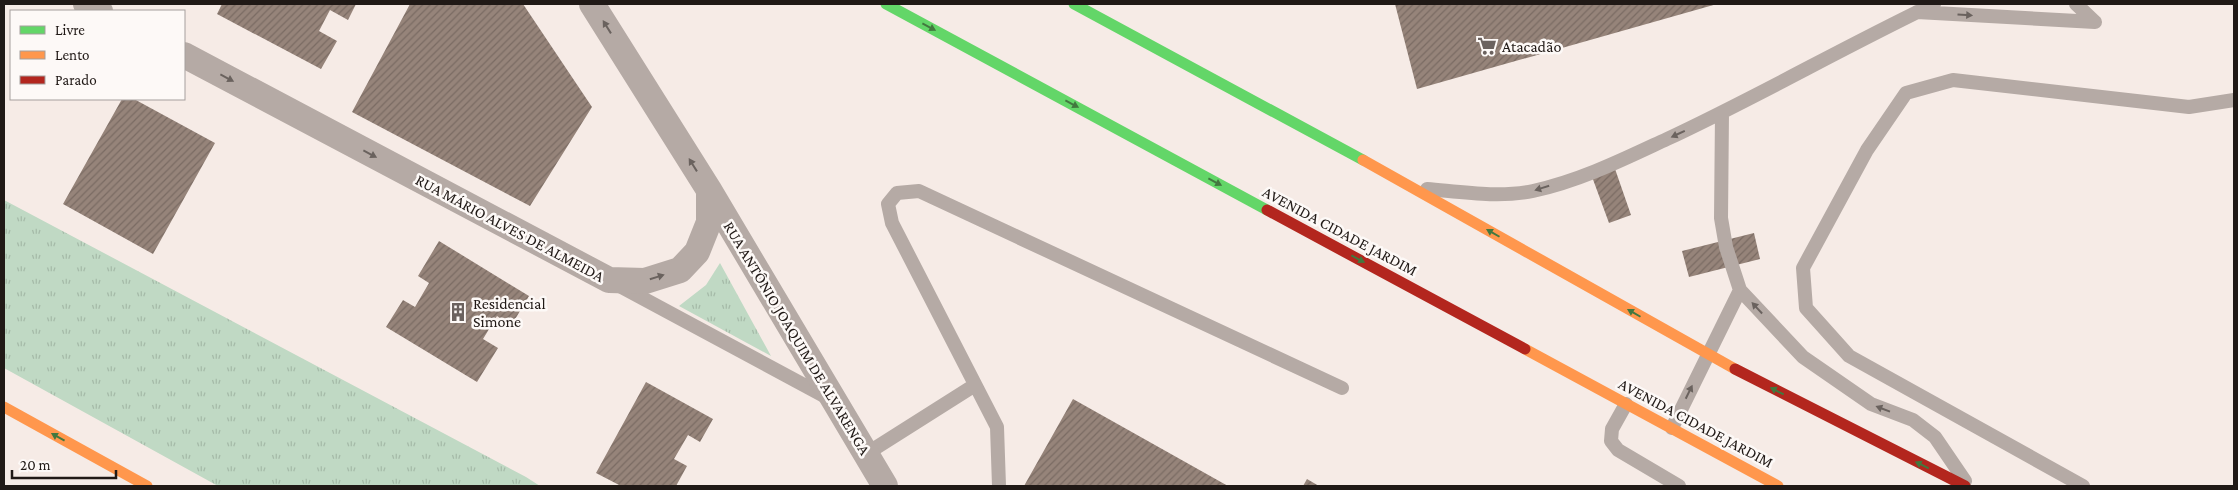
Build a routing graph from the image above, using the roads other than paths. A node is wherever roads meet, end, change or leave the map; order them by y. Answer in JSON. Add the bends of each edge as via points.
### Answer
{"nodes":[{"id":1,"x":86,"y":4,"type":"edge"},
{"id":2,"x":592,"y":4,"type":"edge"},
{"id":3,"x":886,"y":4,"type":"edge"},
{"id":4,"x":1074,"y":4,"type":"edge"},
{"id":5,"x":1934,"y":4,"type":"edge"},
{"id":6,"x":2076,"y":4,"type":"edge"},
{"id":7,"x":98,"y":10,"type":"edge"},
{"id":8,"x":1916,"y":12,"type":"junction"},
{"id":9,"x":185,"y":56,"type":"edge"},
{"id":10,"x":2234,"y":100,"type":"edge"},
{"id":11,"x":1722,"y":113,"type":"junction"},
{"id":12,"x":1414,"y":188,"type":"junction"},
{"id":13,"x":709,"y":190,"type":"junction"},
{"id":14,"x":609,"y":280,"type":"junction"},
{"id":15,"x":1740,"y":290,"type":"junction"},
{"id":16,"x":1707,"y":355,"type":"junction"},
{"id":17,"x":975,"y":386,"type":"junction"},
{"id":18,"x":1342,"y":388,"type":"dead end"},
{"id":19,"x":835,"y":402,"type":"junction"},
{"id":20,"x":1626,"y":404,"type":"junction"},
{"id":21,"x":4,"y":407,"type":"edge"},
{"id":22,"x":1672,"y":428,"type":"junction"},
{"id":23,"x":866,"y":454,"type":"junction"},
{"id":24,"x":147,"y":486,"type":"edge"},
{"id":25,"x":885,"y":486,"type":"edge"},
{"id":26,"x":999,"y":486,"type":"edge"},
{"id":27,"x":1679,"y":486,"type":"edge"},
{"id":28,"x":1778,"y":486,"type":"edge"},
{"id":29,"x":1966,"y":486,"type":"edge"},
{"id":30,"x":2083,"y":486,"type":"edge"}],
"edges":[{"from":1,"to":7,"type":"street"},
{"from":13,"to":2,"type":"street","name":"RUA ANTÔNIO JOAQUIM DE ALVARENGA","one_way":true},
{"from":3,"to":20,"type":"main road","name":"AVENIDA CIDADE JARDIM","one_way":true},
{"from":4,"to":12,"type":"main road"},
{"from":5,"to":8,"type":"lane"},
{"from":8,"to":6,"type":"lane","one_way":true,"via":[[2095,22]]},
{"from":8,"to":11,"type":"lane"},
{"from":9,"to":14,"type":"street","name":"RUA MÁRIO ALVES DE ALMEIDA","one_way":true},
{"from":10,"to":30,"type":"lane","via":[[2189,107],[1952,80],[1906,94],[1866,150],[1803,268],[1806,308],[1849,356]]},
{"from":11,"to":12,"type":"lane","one_way":true,"via":[[1614,164],[1532,191],[1486,194]]},
{"from":11,"to":15,"type":"lane","via":[[1721,218],[1726,247]]},
{"from":16,"to":12,"type":"main road","one_way":true},
{"from":14,"to":13,"type":"street","name":"RUA ANTÔNIO JOAQUIM DE ALVARENGA","one_way":true,"via":[[645,280],[680,270],[697,252],[709,222]]},
{"from":13,"to":19,"type":"street","name":"RUA ANTÔNIO JOAQUIM DE ALVARENGA"},
{"from":14,"to":19,"type":"lane","name":"RUA MÁRIO ALVES DE ALMEIDA"},
{"from":15,"to":16,"type":"lane"},
{"from":29,"to":15,"type":"lane","one_way":true,"via":[[1935,437],[1913,420],[1871,404],[1803,357]]},
{"from":22,"to":16,"type":"lane","one_way":true},
{"from":29,"to":16,"type":"main road","one_way":true},
{"from":17,"to":18,"type":"lane","via":[[892,223],[888,204],[897,193],[919,191]]},
{"from":17,"to":23,"type":"lane"},
{"from":17,"to":26,"type":"lane","via":[[997,428]]},
{"from":19,"to":23,"type":"street","name":"RUA ANTÔNIO JOAQUIM DE ALVARENGA"},
{"from":20,"to":22,"type":"main road","name":"AVENIDA CIDADE JARDIM"},
{"from":20,"to":27,"type":"lane","via":[[1612,429],[1611,441],[1618,450]]},
{"from":24,"to":21,"type":"main road","one_way":true},
{"from":22,"to":28,"type":"main road","name":"AVENIDA CIDADE JARDIM"},
{"from":23,"to":25,"type":"street","name":"RUA ANTÔNIO JOAQUIM DE ALVARENGA"}]}
